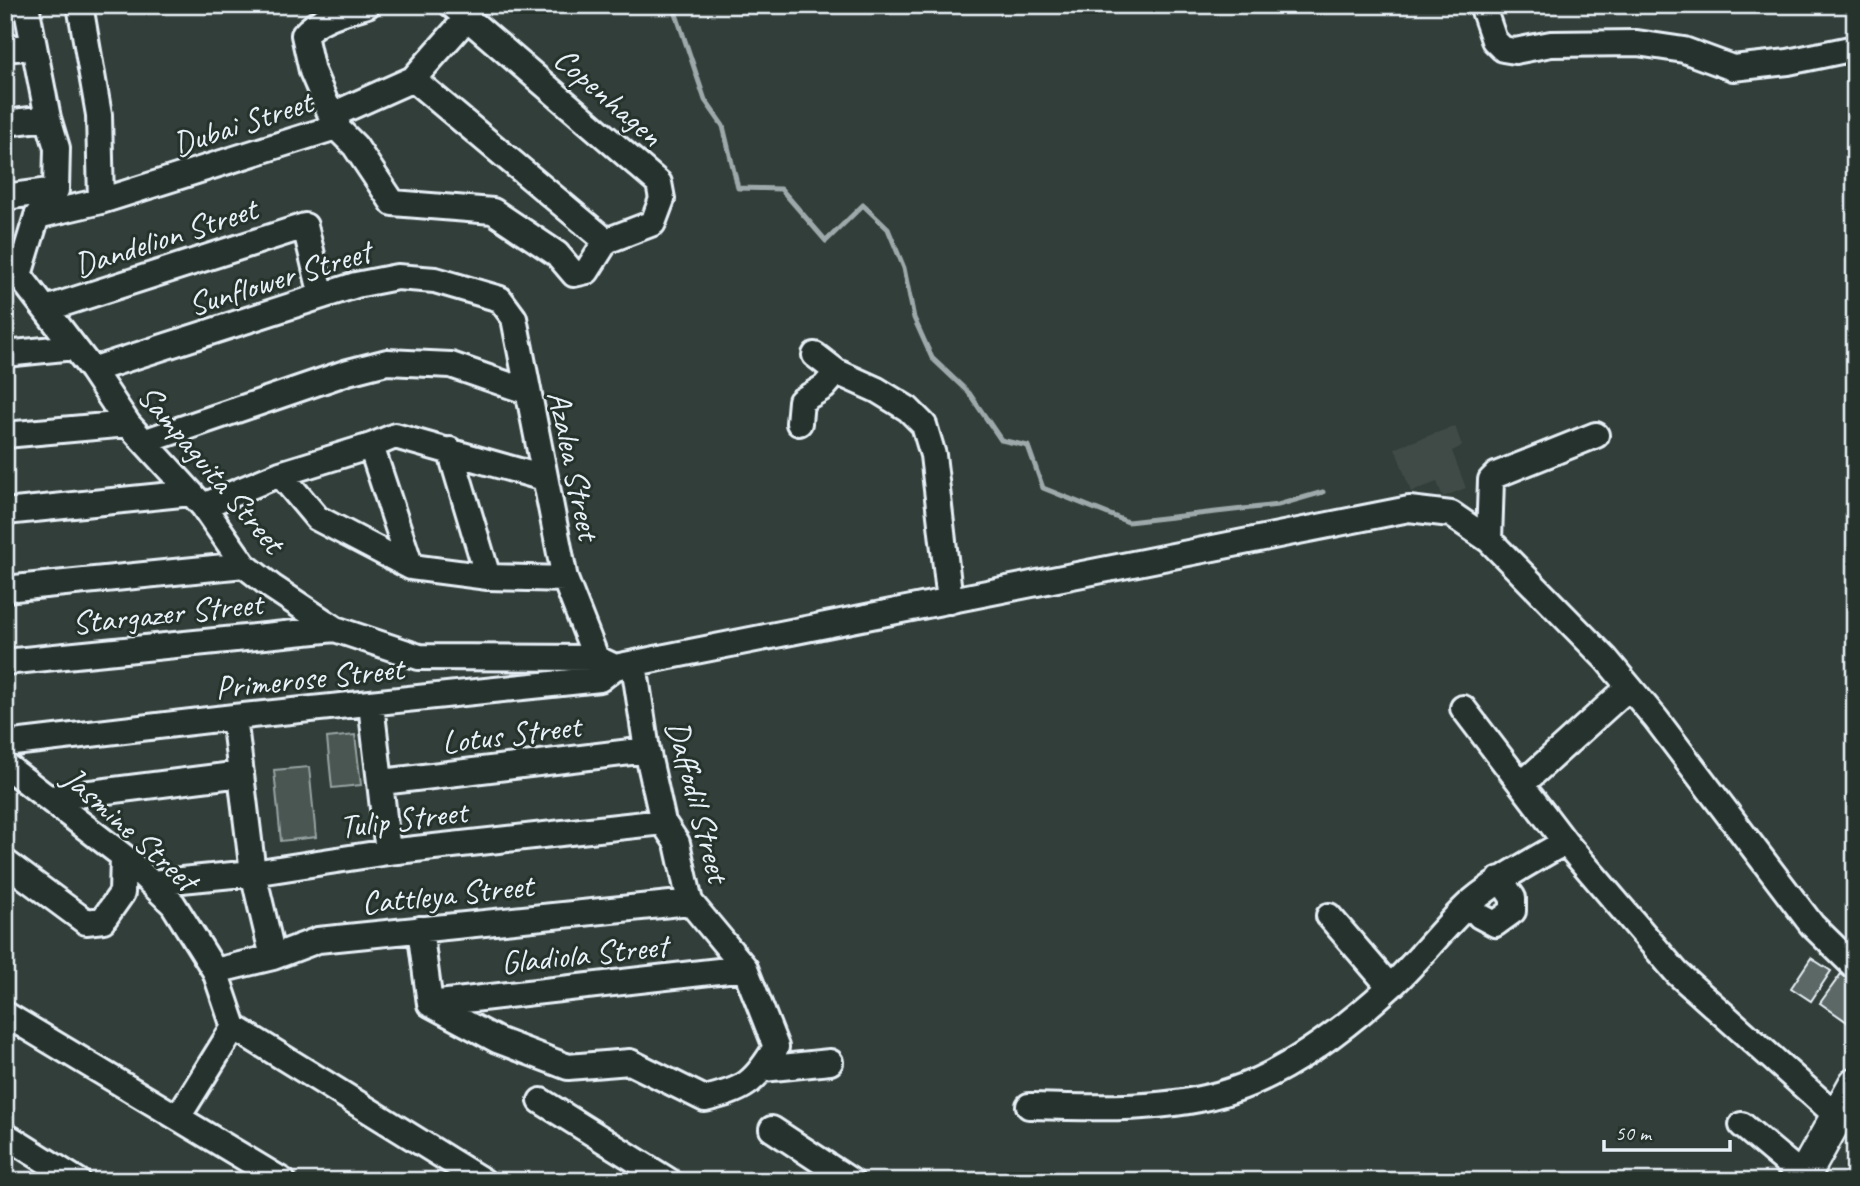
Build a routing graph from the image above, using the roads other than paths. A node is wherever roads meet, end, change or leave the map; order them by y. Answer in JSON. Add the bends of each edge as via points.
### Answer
{"nodes":[{"id":1,"x":26,"y":5,"type":"edge"},
{"id":2,"x":367,"y":5,"type":"edge"},
{"id":3,"x":1482,"y":5,"type":"edge"},
{"id":4,"x":85,"y":7,"type":"edge"},
{"id":5,"x":459,"y":12,"type":"edge"},
{"id":6,"x":34,"y":46,"type":"junction"},
{"id":7,"x":1855,"y":48,"type":"edge"},
{"id":8,"x":5,"y":49,"type":"edge"},
{"id":9,"x":413,"y":79,"type":"junction"},
{"id":10,"x":48,"y":118,"type":"junction"},
{"id":11,"x":5,"y":122,"type":"edge"},
{"id":12,"x":336,"y":127,"type":"junction"},
{"id":13,"x":56,"y":190,"type":"junction"},
{"id":14,"x":5,"y":197,"type":"edge"},
{"id":15,"x":101,"y":201,"type":"junction"},
{"id":16,"x":37,"y":216,"type":"junction"},
{"id":17,"x":606,"y":241,"type":"junction"},
{"id":18,"x":12,"y":276,"type":"edge"},
{"id":19,"x":487,"y":293,"type":"joint"},
{"id":20,"x":321,"y":296,"type":"junction"},
{"id":21,"x":46,"y":309,"type":"junction"},
{"id":22,"x":74,"y":347,"type":"junction"},
{"id":23,"x":5,"y":355,"type":"edge"},
{"id":24,"x":815,"y":355,"type":"dead end"},
{"id":25,"x":92,"y":370,"type":"junction"},
{"id":26,"x":837,"y":372,"type":"junction"},
{"id":27,"x":526,"y":391,"type":"junction"},
{"id":28,"x":799,"y":423,"type":"dead end"},
{"id":29,"x":137,"y":433,"type":"junction"},
{"id":30,"x":5,"y":435,"type":"edge"},
{"id":31,"x":1596,"y":435,"type":"dead end"},
{"id":32,"x":371,"y":446,"type":"junction"},
{"id":33,"x":450,"y":450,"type":"junction"},
{"id":34,"x":280,"y":474,"type":"junction"},
{"id":35,"x":544,"y":478,"type":"junction"},
{"id":36,"x":197,"y":499,"type":"junction"},
{"id":37,"x":5,"y":512,"type":"edge"},
{"id":38,"x":1489,"y":540,"type":"junction"},
{"id":39,"x":244,"y":565,"type":"junction"},
{"id":40,"x":411,"y":567,"type":"junction"},
{"id":41,"x":488,"y":578,"type":"junction"},
{"id":42,"x":565,"y":579,"type":"junction"},
{"id":43,"x":5,"y":589,"type":"edge"},
{"id":44,"x":950,"y":601,"type":"junction"},
{"id":45,"x":335,"y":629,"type":"junction"},
{"id":46,"x":419,"y":657,"type":"junction"},
{"id":47,"x":5,"y":662,"type":"edge"},
{"id":48,"x":615,"y":663,"type":"junction"},
{"id":49,"x":1629,"y":687,"type":"junction"},
{"id":50,"x":424,"y":698,"type":"junction"},
{"id":51,"x":371,"y":704,"type":"junction"},
{"id":52,"x":1463,"y":708,"type":"dead end"},
{"id":53,"x":234,"y":717,"type":"junction"},
{"id":54,"x":5,"y":744,"type":"edge"},
{"id":55,"x":647,"y":750,"type":"junction"},
{"id":56,"x":5,"y":765,"type":"edge"},
{"id":57,"x":241,"y":774,"type":"junction"},
{"id":58,"x":382,"y":782,"type":"junction"},
{"id":59,"x":1522,"y":784,"type":"junction"},
{"id":60,"x":51,"y":798,"type":"junction"},
{"id":61,"x":663,"y":822,"type":"junction"},
{"id":62,"x":1565,"y":842,"type":"junction"},
{"id":63,"x":388,"y":852,"type":"junction"},
{"id":64,"x":122,"y":856,"type":"junction"},
{"id":65,"x":5,"y":862,"type":"edge"},
{"id":66,"x":253,"y":873,"type":"junction"},
{"id":67,"x":151,"y":883,"type":"junction"},
{"id":68,"x":690,"y":902,"type":"junction"},
{"id":69,"x":1329,"y":916,"type":"dead end"},
{"id":70,"x":420,"y":929,"type":"junction"},
{"id":71,"x":273,"y":957,"type":"junction"},
{"id":72,"x":1855,"y":967,"type":"edge"},
{"id":73,"x":745,"y":968,"type":"junction"},
{"id":74,"x":215,"y":971,"type":"junction"},
{"id":75,"x":1390,"y":987,"type":"junction"},
{"id":76,"x":430,"y":1004,"type":"junction"},
{"id":77,"x":5,"y":1014,"type":"edge"},
{"id":78,"x":234,"y":1027,"type":"junction"},
{"id":79,"x":830,"y":1062,"type":"dead end"},
{"id":80,"x":763,"y":1069,"type":"junction"},
{"id":81,"x":1855,"y":1084,"type":"edge"},
{"id":82,"x":541,"y":1101,"type":"dead end"},
{"id":83,"x":1029,"y":1106,"type":"dead end"},
{"id":84,"x":1838,"y":1116,"type":"junction"},
{"id":85,"x":178,"y":1117,"type":"junction"},
{"id":86,"x":1742,"y":1125,"type":"dead end"},
{"id":87,"x":772,"y":1129,"type":"dead end"},
{"id":88,"x":5,"y":1135,"type":"edge"},
{"id":89,"x":1803,"y":1179,"type":"edge"},
{"id":90,"x":78,"y":1181,"type":"edge"},
{"id":91,"x":283,"y":1181,"type":"edge"},
{"id":92,"x":483,"y":1181,"type":"edge"},
{"id":93,"x":670,"y":1181,"type":"edge"},
{"id":94,"x":850,"y":1181,"type":"edge"}],
"edges":[{"from":1,"to":6,"type":"street"},
{"from":2,"to":12,"type":"street","via":[[311,26],[304,35],[312,71]]},
{"from":3,"to":7,"type":"street","via":[[1494,40],[1503,49],[1515,51],[1552,44],[1637,43],[1684,50],[1733,68]]},
{"from":4,"to":15,"type":"street","via":[[99,115]]},
{"from":5,"to":9,"type":"street","name":"Dubai Street"},
{"from":5,"to":17,"type":"street","name":"Copenhagen","via":[[659,183],[662,199],[653,223]]},
{"from":6,"to":8,"type":"street"},
{"from":6,"to":10,"type":"street"},
{"from":9,"to":12,"type":"street","name":"Dubai Street","via":[[340,112]]},
{"from":9,"to":17,"type":"street"},
{"from":10,"to":11,"type":"street"},
{"from":10,"to":13,"type":"street","via":[[57,148]]},
{"from":12,"to":15,"type":"street","name":"Dubai Street"},
{"from":12,"to":17,"type":"street","via":[[355,146],[393,203],[493,211],[557,254],[574,274],[587,271]]},
{"from":13,"to":14,"type":"street"},
{"from":13,"to":16,"type":"street","name":"Sampaguita Street"},
{"from":15,"to":16,"type":"street","name":"Dubai Street"},
{"from":16,"to":18,"type":"street","name":"Sampaguita Street"},
{"from":18,"to":21,"type":"street","name":"Sampaguita Street"},
{"from":19,"to":20,"type":"street","name":"Sunflower Street","via":[[397,277]]},
{"from":19,"to":27,"type":"street","name":"Azalea Street","via":[[500,299],[514,318]]},
{"from":20,"to":21,"type":"street","name":"Dandelion Street","via":[[305,226]]},
{"from":20,"to":25,"type":"street","name":"Sunflower Street"},
{"from":21,"to":22,"type":"street","name":"Sampaguita Street"},
{"from":22,"to":23,"type":"street"},
{"from":22,"to":25,"type":"street","name":"Sampaguita Street"},
{"from":24,"to":26,"type":"street"},
{"from":25,"to":29,"type":"street","name":"Sampaguita Street"},
{"from":26,"to":28,"type":"street","via":[[802,401]]},
{"from":26,"to":44,"type":"street","via":[[877,390],[924,425],[933,455]]},
{"from":27,"to":29,"type":"street","via":[[451,365],[387,362]]},
{"from":27,"to":35,"type":"street","name":"Azalea Street"},
{"from":29,"to":30,"type":"street"},
{"from":29,"to":36,"type":"street","name":"Sampaguita Street"},
{"from":31,"to":38,"type":"street","via":[[1496,475],[1491,480]]},
{"from":32,"to":33,"type":"street","via":[[395,436]]},
{"from":32,"to":34,"type":"street"},
{"from":32,"to":40,"type":"street"},
{"from":33,"to":35,"type":"street"},
{"from":33,"to":41,"type":"street"},
{"from":34,"to":36,"type":"street"},
{"from":34,"to":40,"type":"street","via":[[317,518]]},
{"from":35,"to":42,"type":"street","name":"Azalea Street"},
{"from":36,"to":37,"type":"street"},
{"from":36,"to":39,"type":"street","name":"Sampaguita Street"},
{"from":38,"to":44,"type":"street","via":[[1451,514],[1409,509]]},
{"from":38,"to":49,"type":"street"},
{"from":39,"to":43,"type":"street"},
{"from":39,"to":45,"type":"street","name":"Sampaguita Street"},
{"from":40,"to":41,"type":"street"},
{"from":41,"to":42,"type":"street"},
{"from":42,"to":48,"type":"street","name":"Azalea Street"},
{"from":44,"to":48,"type":"street"},
{"from":45,"to":46,"type":"street","name":"Sampaguita Street"},
{"from":45,"to":47,"type":"street","name":"Stargazer Street"},
{"from":46,"to":48,"type":"street","name":"Sampaguita Street"},
{"from":46,"to":50,"type":"street"},
{"from":48,"to":50,"type":"street","name":"Primerose Street","via":[[600,680]]},
{"from":48,"to":55,"type":"street","name":"Daffodil Street"},
{"from":49,"to":59,"type":"street"},
{"from":49,"to":72,"type":"street","via":[[1812,925]]},
{"from":50,"to":51,"type":"street","name":"Primerose Street"},
{"from":51,"to":53,"type":"street","name":"Primerose Street"},
{"from":51,"to":58,"type":"street"},
{"from":52,"to":59,"type":"street"},
{"from":53,"to":54,"type":"street","name":"Primerose Street"},
{"from":53,"to":57,"type":"street"},
{"from":55,"to":58,"type":"street","name":"Lotus Street"},
{"from":55,"to":61,"type":"street","name":"Daffodil Street"},
{"from":56,"to":60,"type":"street","name":"Jasmine Street"},
{"from":57,"to":60,"type":"street"},
{"from":57,"to":66,"type":"street"},
{"from":58,"to":63,"type":"street"},
{"from":59,"to":62,"type":"street"},
{"from":60,"to":64,"type":"street","name":"Jasmine Street"},
{"from":61,"to":63,"type":"street","name":"Tulip Street"},
{"from":61,"to":68,"type":"street","name":"Daffodil Street","via":[[677,843]]},
{"from":62,"to":75,"type":"street","via":[[1500,879],[1469,904]]},
{"from":62,"to":84,"type":"street","via":[[1677,973]]},
{"from":63,"to":66,"type":"street","name":"Tulip Street"},
{"from":64,"to":65,"type":"street","via":[[121,892],[103,920],[86,922]]},
{"from":64,"to":67,"type":"street","name":"Jasmine Street"},
{"from":66,"to":67,"type":"street","name":"Tulip Street"},
{"from":66,"to":71,"type":"street"},
{"from":67,"to":74,"type":"street","name":"Jasmine Street","via":[[173,904]]},
{"from":68,"to":70,"type":"street","name":"Cattleya Street"},
{"from":68,"to":73,"type":"street","name":"Daffodil Street"},
{"from":69,"to":75,"type":"street"},
{"from":70,"to":71,"type":"street","name":"Cattleya Street","via":[[318,940]]},
{"from":70,"to":76,"type":"street"},
{"from":71,"to":74,"type":"street","name":"Cattleya Street"},
{"from":73,"to":76,"type":"street","name":"Gladiola Street"},
{"from":73,"to":80,"type":"street","name":"Daffodil Street","via":[[776,1047]]},
{"from":74,"to":78,"type":"street","name":"Jasmine Street"},
{"from":75,"to":83,"type":"street","via":[[1283,1067],[1230,1091],[1087,1108]]},
{"from":76,"to":80,"type":"street","via":[[497,1040],[568,1067],[630,1062],[705,1099],[740,1090]]},
{"from":77,"to":85,"type":"street"},
{"from":78,"to":85,"type":"street"},
{"from":78,"to":92,"type":"street"},
{"from":79,"to":80,"type":"street"},
{"from":81,"to":84,"type":"main road"},
{"from":82,"to":93,"type":"street"},
{"from":84,"to":89,"type":"main road"},
{"from":85,"to":91,"type":"street"},
{"from":86,"to":89,"type":"street"},
{"from":87,"to":94,"type":"street"},
{"from":88,"to":90,"type":"street"}]}
